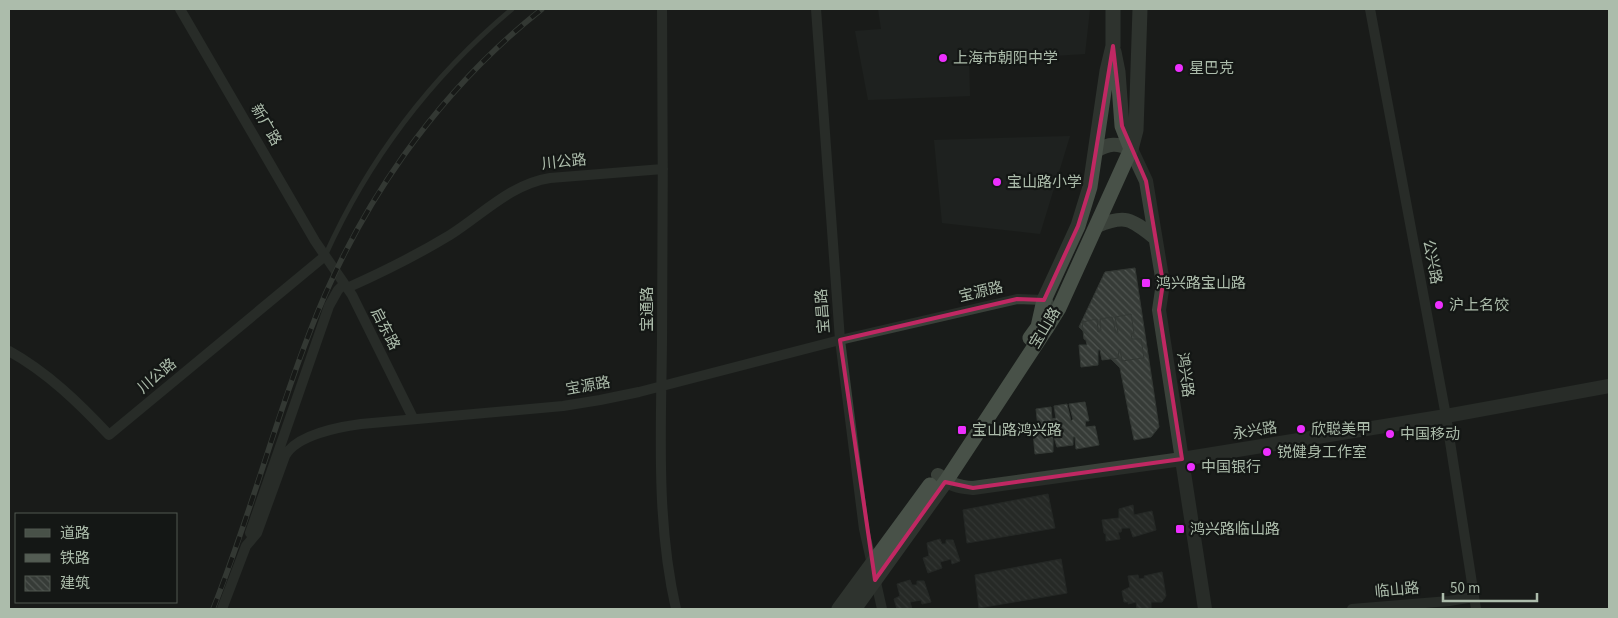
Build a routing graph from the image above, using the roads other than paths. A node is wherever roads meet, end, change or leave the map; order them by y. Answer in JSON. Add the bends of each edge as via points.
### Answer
{"nodes":[{"id":1,"x":180,"y":9,"type":"edge"},
{"id":2,"x":512,"y":9,"type":"edge"},
{"id":3,"x":662,"y":9,"type":"edge"},
{"id":4,"x":816,"y":9,"type":"edge"},
{"id":5,"x":1113,"y":9,"type":"edge"},
{"id":6,"x":1140,"y":9,"type":"edge"},
{"id":7,"x":1370,"y":9,"type":"edge"},
{"id":8,"x":1113,"y":46,"type":"junction"},
{"id":9,"x":1132,"y":149,"type":"junction"},
{"id":10,"x":1096,"y":151,"type":"junction"},
{"id":11,"x":663,"y":169,"type":"junction"},
{"id":12,"x":1097,"y":226,"type":"junction"},
{"id":13,"x":1155,"y":238,"type":"junction"},
{"id":14,"x":325,"y":256,"type":"junction"},
{"id":15,"x":346,"y":286,"type":"junction"},
{"id":16,"x":1044,"y":300,"type":"junction"},
{"id":17,"x":1058,"y":308,"type":"junction"},
{"id":18,"x":840,"y":340,"type":"junction"},
{"id":19,"x":9,"y":351,"type":"edge"},
{"id":20,"x":662,"y":386,"type":"junction"},
{"id":21,"x":1609,"y":386,"type":"edge"},
{"id":22,"x":1446,"y":416,"type":"junction"},
{"id":23,"x":413,"y":418,"type":"junction"},
{"id":24,"x":1182,"y":459,"type":"junction"},
{"id":25,"x":942,"y":478,"type":"junction"},
{"id":26,"x":246,"y":546,"type":"junction"},
{"id":27,"x":871,"y":564,"type":"junction"},
{"id":28,"x":874,"y":580,"type":"junction"},
{"id":29,"x":1474,"y":597,"type":"junction"},
{"id":30,"x":222,"y":609,"type":"edge"},
{"id":31,"x":676,"y":609,"type":"edge"},
{"id":32,"x":839,"y":609,"type":"edge"},
{"id":33,"x":854,"y":609,"type":"edge"},
{"id":34,"x":882,"y":609,"type":"edge"},
{"id":35,"x":1205,"y":609,"type":"edge"},
{"id":36,"x":1352,"y":609,"type":"edge"},
{"id":37,"x":1476,"y":609,"type":"edge"}],
"edges":[{"from":1,"to":14,"type":"street","name":"新广路"},
{"from":2,"to":14,"type":"lane","via":[[466,50],[397,131],[354,196]]},
{"from":3,"to":11,"type":"street","name":"宝通路"},
{"from":4,"to":18,"type":"street","name":"宝昌路"},
{"from":5,"to":8,"type":"main road","name":"宝山路"},
{"from":6,"to":9,"type":"main road","name":"宝山路","via":[[1136,130]]},
{"from":7,"to":22,"type":"street","name":"公兴路"},
{"from":8,"to":9,"type":"main road","via":[[1122,126]]},
{"from":8,"to":10,"type":"main road","name":"宝山路"},
{"from":9,"to":10,"type":"street","via":[[1118,144],[1106,145]]},
{"from":9,"to":12,"type":"main road","name":"宝山路"},
{"from":9,"to":13,"type":"street","name":"鸿兴路","via":[[1146,182]]},
{"from":10,"to":16,"type":"main road","name":"宝山路","via":[[1090,187],[1078,226]]},
{"from":11,"to":15,"type":"street","name":"川公路","via":[[532,182],[425,250]]},
{"from":11,"to":20,"type":"street","name":"宝通路"},
{"from":12,"to":13,"type":"street","via":[[1114,219],[1128,219]]},
{"from":12,"to":17,"type":"main road","name":"宝山路"},
{"from":13,"to":24,"type":"street","name":"鸿兴路","via":[[1164,283],[1159,310]]},
{"from":14,"to":15,"type":"street","name":"启东路"},
{"from":14,"to":19,"type":"street","name":"川公路","via":[[109,435],[55,383]]},
{"from":15,"to":23,"type":"street","name":"启东路"},
{"from":15,"to":26,"type":"street","via":[[338,290],[329,306]]},
{"from":16,"to":17,"type":"street","name":"宝源路"},
{"from":16,"to":18,"type":"street","name":"宝源路","via":[[1017,299]]},
{"from":16,"to":25,"type":"main road","name":"宝山路","via":[[1038,326]]},
{"from":17,"to":25,"type":"main road","name":"宝山路"},
{"from":18,"to":20,"type":"street","name":"宝源路"},
{"from":18,"to":27,"type":"street","name":"宝昌路"},
{"from":20,"to":23,"type":"street","name":"宝源路","via":[[582,404]]},
{"from":20,"to":31,"type":"street","name":"宝通路","via":[[664,525]]},
{"from":21,"to":22,"type":"street","name":"永兴路"},
{"from":22,"to":24,"type":"street","name":"永兴路"},
{"from":22,"to":29,"type":"street","name":"公兴路"},
{"from":23,"to":26,"type":"street","name":"宝源路","via":[[342,427],[294,444],[284,460],[257,533]]},
{"from":24,"to":25,"type":"street","name":"永兴路","via":[[972,488],[959,487]]},
{"from":24,"to":35,"type":"street","name":"鸿兴路"},
{"from":25,"to":27,"type":"main road","name":"宝山路"},
{"from":25,"to":28,"type":"main road","name":"宝山路"},
{"from":26,"to":30,"type":"street","name":"宝源路"},
{"from":27,"to":28,"type":"street","name":"宝昌路"},
{"from":27,"to":32,"type":"main road","name":"宝山路"},
{"from":28,"to":33,"type":"main road","name":"宝山路"},
{"from":28,"to":34,"type":"street","name":"宝昌路"},
{"from":29,"to":36,"type":"street","name":"临山路"},
{"from":29,"to":37,"type":"street","name":"公兴路"}]}
